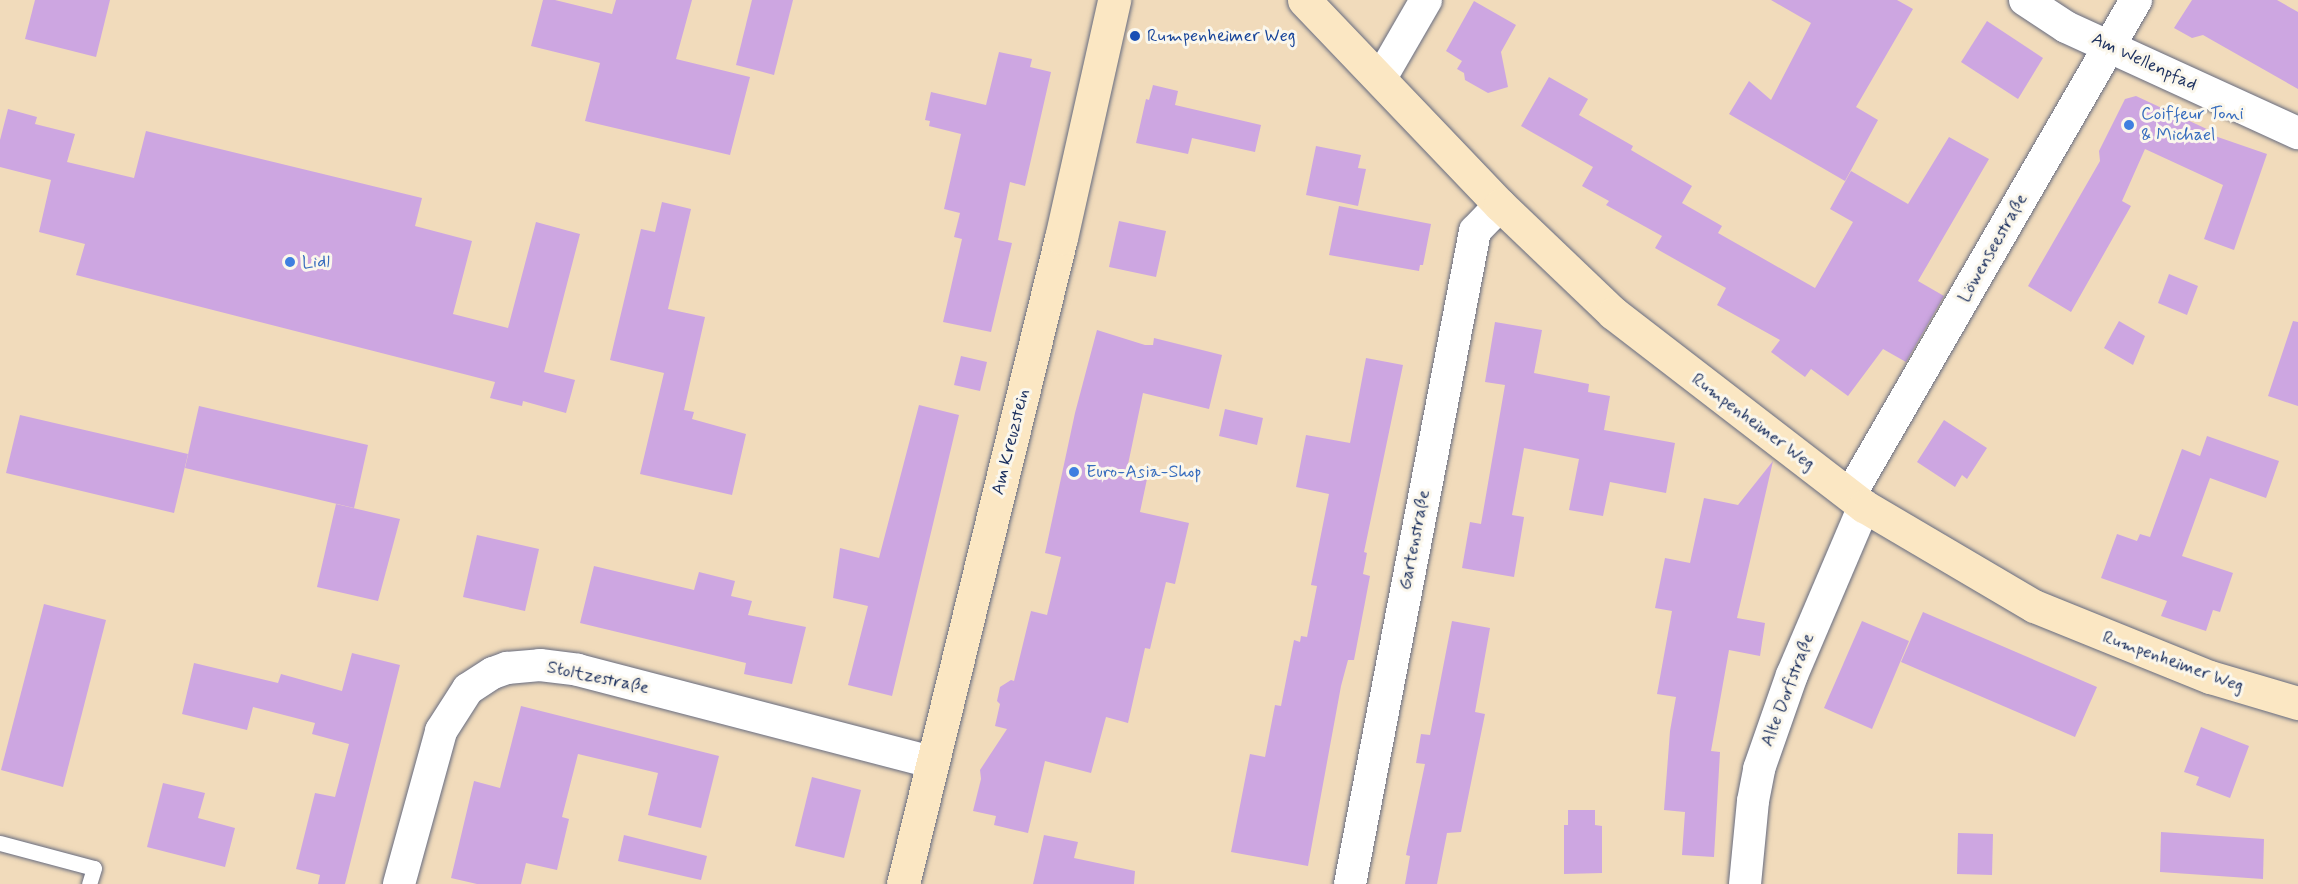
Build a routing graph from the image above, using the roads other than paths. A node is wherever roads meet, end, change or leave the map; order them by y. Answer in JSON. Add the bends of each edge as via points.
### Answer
{"nodes":[{"id":1,"x":1114,"y":0,"type":"edge"},
{"id":2,"x":1304,"y":0,"type":"edge"},
{"id":3,"x":1426,"y":0,"type":"edge"},
{"id":4,"x":2025,"y":0,"type":"edge"},
{"id":5,"x":2136,"y":0,"type":"edge"},
{"id":6,"x":2110,"y":46,"type":"junction"},
{"id":7,"x":1381,"y":78,"type":"junction"},
{"id":8,"x":2298,"y":133,"type":"edge"},
{"id":9,"x":1500,"y":205,"type":"junction"},
{"id":10,"x":1857,"y":500,"type":"junction"},
{"id":11,"x":2298,"y":703,"type":"edge"},
{"id":12,"x":933,"y":762,"type":"junction"},
{"id":13,"x":0,"y":843,"type":"edge"},
{"id":14,"x":90,"y":884,"type":"edge"},
{"id":15,"x":399,"y":884,"type":"edge"},
{"id":16,"x":903,"y":884,"type":"edge"},
{"id":17,"x":1350,"y":884,"type":"edge"},
{"id":18,"x":1745,"y":884,"type":"edge"}],
"edges":[{"from":1,"to":12,"type":"street","name":"Am Kreuzstein","via":[[1061,238]]},
{"from":2,"to":7,"type":"street","name":"Rumpenheimer Weg"},
{"from":3,"to":7,"type":"street"},
{"from":4,"to":6,"type":"street","name":"Am Wellenpfad","via":[[2066,27]]},
{"from":5,"to":6,"type":"street","name":"Löwenseestraße"},
{"from":6,"to":8,"type":"street","name":"Am Wellenpfad"},
{"from":6,"to":10,"type":"street","name":"Löwenseestraße"},
{"from":7,"to":9,"type":"street","name":"Rumpenheimer Weg"},
{"from":9,"to":10,"type":"street","name":"Rumpenheimer Weg","via":[[1613,313]]},
{"from":9,"to":17,"type":"street","name":"Gartenstraße","via":[[1474,231]]},
{"from":10,"to":11,"type":"street","name":"Rumpenheimer Weg","via":[[2034,606],[2210,677]]},
{"from":10,"to":18,"type":"street","name":"Alte Dorfstraße","via":[[1762,759],[1753,801]]},
{"from":12,"to":15,"type":"street","name":"Stoltzestraße","via":[[578,670],[507,668],[468,689],[441,731]]},
{"from":12,"to":16,"type":"street","name":"Am Kreuzstein"},
{"from":13,"to":14,"type":"lane","via":[[94,868]]}]}
